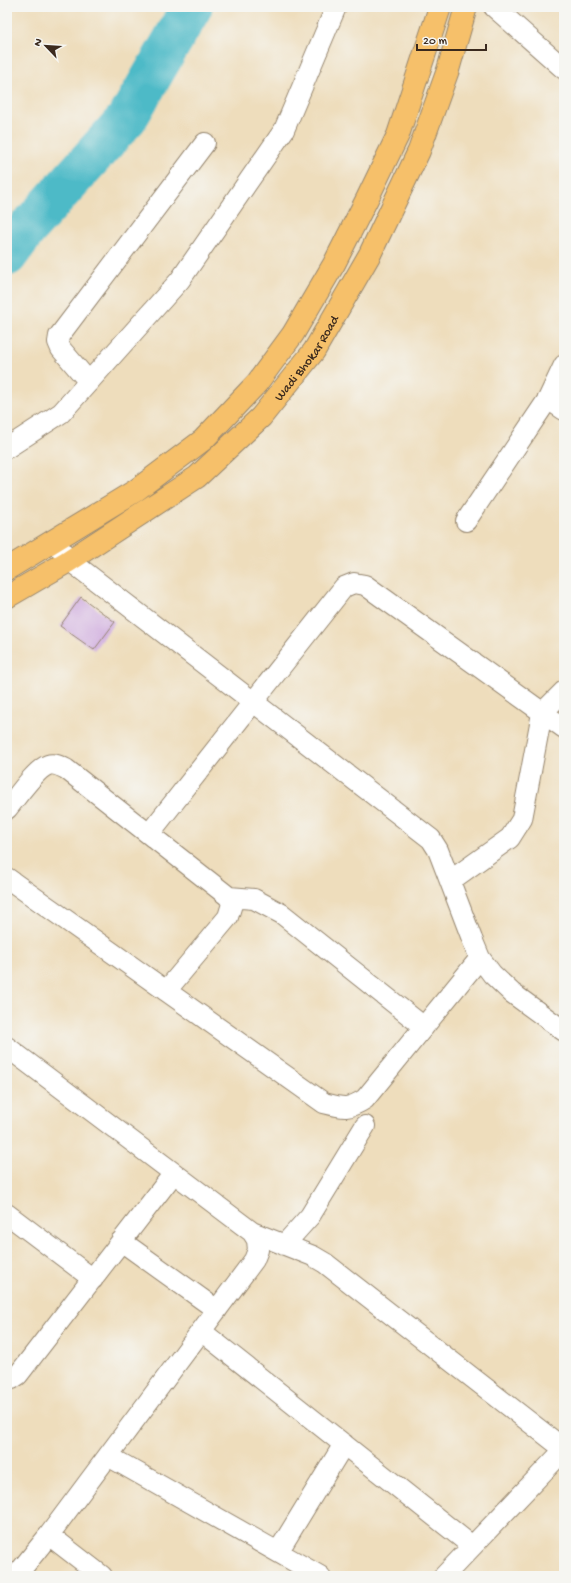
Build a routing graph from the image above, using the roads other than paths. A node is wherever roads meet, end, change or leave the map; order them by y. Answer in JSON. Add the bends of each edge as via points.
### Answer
{"nodes":[{"id":1,"x":336,"y":7,"type":"edge"},
{"id":2,"x":440,"y":7,"type":"edge"},
{"id":3,"x":466,"y":7,"type":"edge"},
{"id":4,"x":494,"y":7,"type":"edge"},
{"id":5,"x":564,"y":69,"type":"edge"},
{"id":6,"x":205,"y":143,"type":"dead end"},
{"id":7,"x":564,"y":365,"type":"edge"},
{"id":8,"x":89,"y":382,"type":"junction"},
{"id":9,"x":548,"y":399,"type":"junction"},
{"id":10,"x":564,"y":410,"type":"edge"},
{"id":11,"x":7,"y":448,"type":"edge"},
{"id":12,"x":466,"y":521,"type":"dead end"},
{"id":13,"x":54,"y":541,"type":"junction"},
{"id":14,"x":69,"y":560,"type":"junction"},
{"id":15,"x":7,"y":570,"type":"edge"},
{"id":16,"x":7,"y":597,"type":"edge"},
{"id":17,"x":564,"y":691,"type":"edge"},
{"id":18,"x":254,"y":702,"type":"junction"},
{"id":19,"x":542,"y":713,"type":"junction"},
{"id":20,"x":564,"y":728,"type":"edge"},
{"id":21,"x":7,"y":809,"type":"edge"},
{"id":22,"x":149,"y":834,"type":"junction"},
{"id":23,"x":7,"y":878,"type":"edge"},
{"id":24,"x":450,"y":881,"type":"junction"},
{"id":25,"x":229,"y":897,"type":"junction"},
{"id":26,"x":480,"y":958,"type":"junction"},
{"id":27,"x":166,"y":991,"type":"junction"},
{"id":28,"x":424,"y":1027,"type":"junction"},
{"id":29,"x":564,"y":1031,"type":"edge"},
{"id":30,"x":7,"y":1047,"type":"edge"},
{"id":31,"x":365,"y":1126,"type":"dead end"},
{"id":32,"x":174,"y":1173,"type":"junction"},
{"id":33,"x":7,"y":1214,"type":"edge"},
{"id":34,"x":252,"y":1232,"type":"junction"},
{"id":35,"x":122,"y":1241,"type":"junction"},
{"id":36,"x":284,"y":1245,"type":"junction"},
{"id":37,"x":92,"y":1279,"type":"junction"},
{"id":38,"x":216,"y":1310,"type":"junction"},
{"id":39,"x":201,"y":1331,"type":"junction"},
{"id":40,"x":7,"y":1380,"type":"edge"},
{"id":41,"x":344,"y":1444,"type":"junction"},
{"id":42,"x":564,"y":1450,"type":"edge"},
{"id":43,"x":108,"y":1456,"type":"junction"},
{"id":44,"x":49,"y":1535,"type":"junction"},
{"id":45,"x":472,"y":1546,"type":"junction"},
{"id":46,"x":278,"y":1552,"type":"junction"},
{"id":47,"x":16,"y":1576,"type":"edge"},
{"id":48,"x":102,"y":1576,"type":"edge"},
{"id":49,"x":320,"y":1576,"type":"edge"},
{"id":50,"x":444,"y":1576,"type":"edge"}],
"edges":[{"from":1,"to":8,"type":"street","via":[[280,137],[180,280]]},
{"from":2,"to":13,"type":"main road","name":"Wadi Bhokar Road","via":[[398,135],[334,264],[293,334],[257,383],[203,440],[135,491]]},
{"from":3,"to":14,"type":"main road","name":"Wadi Bhokar Road","via":[[448,70],[418,151],[370,254],[314,350],[261,417],[197,477]]},
{"from":4,"to":5,"type":"street"},
{"from":6,"to":8,"type":"street","via":[[59,336],[61,350]]},
{"from":7,"to":9,"type":"street"},
{"from":8,"to":11,"type":"street","via":[[61,414]]},
{"from":9,"to":10,"type":"street"},
{"from":9,"to":12,"type":"street"},
{"from":13,"to":14,"type":"street"},
{"from":13,"to":15,"type":"main road","name":"Wadi Bhokar Road"},
{"from":14,"to":16,"type":"main road","name":"Wadi Bhokar Road"},
{"from":14,"to":18,"type":"street"},
{"from":17,"to":19,"type":"street"},
{"from":18,"to":19,"type":"street","via":[[344,587],[354,583],[365,585]]},
{"from":18,"to":22,"type":"street"},
{"from":18,"to":24,"type":"street","via":[[431,839]]},
{"from":19,"to":20,"type":"street"},
{"from":19,"to":24,"type":"street","via":[[522,819],[517,829],[501,846]]},
{"from":21,"to":22,"type":"street","via":[[40,769],[49,764],[58,765]]},
{"from":22,"to":25,"type":"street"},
{"from":23,"to":27,"type":"street"},
{"from":24,"to":26,"type":"street"},
{"from":25,"to":27,"type":"street","via":[[232,904],[228,917]]},
{"from":25,"to":28,"type":"street","via":[[254,899],[282,914]]},
{"from":26,"to":28,"type":"street"},
{"from":26,"to":29,"type":"street","via":[[512,993]]},
{"from":27,"to":28,"type":"street","via":[[324,1103],[340,1108],[354,1106],[365,1099]]},
{"from":30,"to":32,"type":"street"},
{"from":31,"to":36,"type":"street","via":[[310,1216]]},
{"from":32,"to":34,"type":"street"},
{"from":32,"to":35,"type":"street"},
{"from":33,"to":37,"type":"street"},
{"from":34,"to":36,"type":"street"},
{"from":34,"to":38,"type":"street","via":[[258,1245],[254,1260]]},
{"from":35,"to":37,"type":"street"},
{"from":35,"to":38,"type":"street"},
{"from":36,"to":42,"type":"street","via":[[325,1263]]},
{"from":37,"to":40,"type":"street","via":[[18,1375]]},
{"from":38,"to":39,"type":"street"},
{"from":39,"to":41,"type":"street"},
{"from":39,"to":43,"type":"street"},
{"from":41,"to":45,"type":"street"},
{"from":41,"to":46,"type":"street"},
{"from":42,"to":45,"type":"street"},
{"from":43,"to":44,"type":"street"},
{"from":43,"to":46,"type":"street"},
{"from":44,"to":47,"type":"street"},
{"from":44,"to":48,"type":"street"},
{"from":45,"to":50,"type":"street"},
{"from":46,"to":49,"type":"street"}]}
